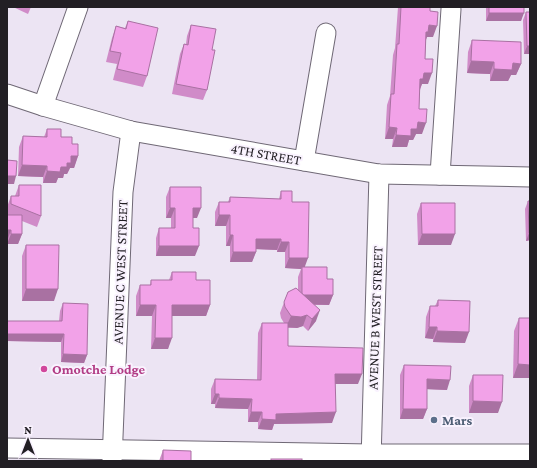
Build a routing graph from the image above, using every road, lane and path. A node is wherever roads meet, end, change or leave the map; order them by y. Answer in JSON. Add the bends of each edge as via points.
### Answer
{"nodes":[{"id":1,"x":78,"y":7,"type":"edge"},
{"id":2,"x":451,"y":9,"type":"dead end"},
{"id":3,"x":326,"y":33,"type":"dead end"},
{"id":4,"x":7,"y":94,"type":"edge"},
{"id":5,"x":42,"y":106,"type":"junction"},
{"id":6,"x":131,"y":131,"type":"junction"},
{"id":7,"x":304,"y":161,"type":"junction"},
{"id":8,"x":379,"y":174,"type":"junction"},
{"id":9,"x":440,"y":175,"type":"junction"},
{"id":10,"x":530,"y":177,"type":"edge"},
{"id":11,"x":7,"y":448,"type":"edge"},
{"id":12,"x":530,"y":454,"type":"edge"},
{"id":13,"x":112,"y":455,"type":"edge"},
{"id":14,"x":371,"y":458,"type":"edge"}],
"edges":[{"from":1,"to":5,"type":"street"},
{"from":2,"to":9,"type":"street"},
{"from":3,"to":7,"type":"street"},
{"from":4,"to":5,"type":"street","name":"4TH STREET"},
{"from":5,"to":6,"type":"street","name":"4TH STREET"},
{"from":6,"to":7,"type":"street","name":"4TH STREET"},
{"from":6,"to":13,"type":"street","name":"AVENUE C WEST STREET","via":[[123,192]]},
{"from":7,"to":8,"type":"street","name":"4TH STREET"},
{"from":8,"to":9,"type":"street","name":"4TH STREET"},
{"from":8,"to":14,"type":"street","name":"AVENUE B WEST STREET"},
{"from":9,"to":10,"type":"street","name":"4TH STREET"},
{"from":11,"to":13,"type":"street"},
{"from":12,"to":14,"type":"street"},
{"from":13,"to":14,"type":"street"}]}
